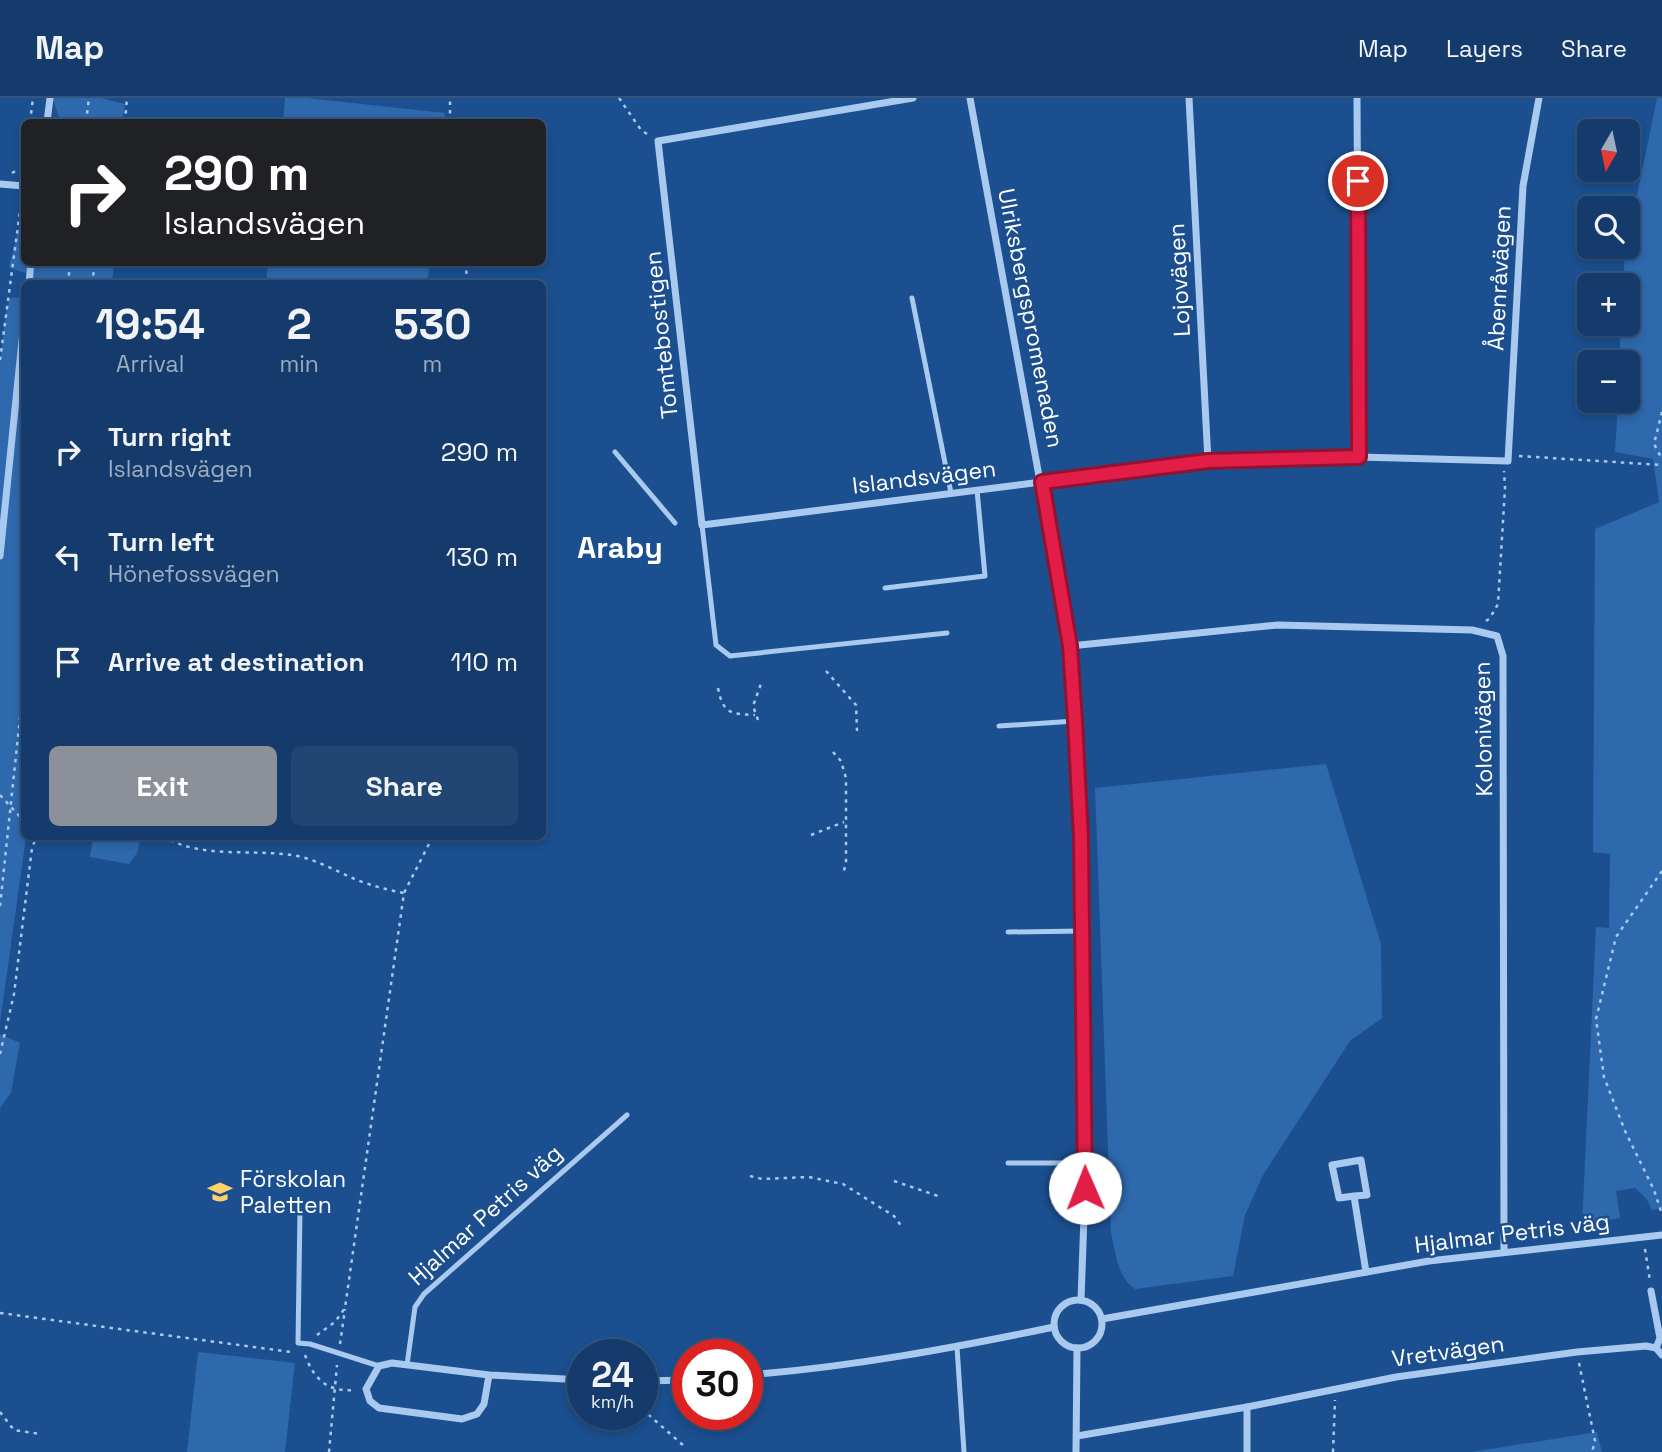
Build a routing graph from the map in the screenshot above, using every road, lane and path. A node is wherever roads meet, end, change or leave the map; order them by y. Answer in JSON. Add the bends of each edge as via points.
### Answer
{"nodes":[{"id":1,"x":33,"y":98,"type":"edge"},
{"id":2,"x":50,"y":98,"type":"edge"},
{"id":3,"x":89,"y":98,"type":"edge"},
{"id":4,"x":128,"y":98,"type":"edge"},
{"id":5,"x":450,"y":98,"type":"edge"},
{"id":6,"x":619,"y":98,"type":"edge"},
{"id":7,"x":913,"y":98,"type":"edge"},
{"id":8,"x":970,"y":98,"type":"edge"},
{"id":9,"x":1189,"y":98,"type":"edge"},
{"id":10,"x":1357,"y":98,"type":"edge"},
{"id":11,"x":1539,"y":98,"type":"edge"},
{"id":12,"x":30,"y":119,"type":"edge"},
{"id":13,"x":47,"y":119,"type":"edge"},
{"id":14,"x":86,"y":119,"type":"edge"},
{"id":15,"x":125,"y":119,"type":"edge"},
{"id":16,"x":450,"y":119,"type":"edge"},
{"id":17,"x":658,"y":141,"type":"junction"},
{"id":18,"x":0,"y":184,"type":"edge"},
{"id":19,"x":21,"y":186,"type":"edge"},
{"id":20,"x":21,"y":208,"type":"edge"},
{"id":21,"x":912,"y":298,"type":"dead end"},
{"id":22,"x":21,"y":350,"type":"edge"},
{"id":23,"x":0,"y":360,"type":"edge"},
{"id":24,"x":1662,"y":412,"type":"edge"},
{"id":25,"x":615,"y":452,"type":"dead end"},
{"id":26,"x":1359,"y":457,"type":"junction"},
{"id":27,"x":1506,"y":459,"type":"junction"},
{"id":28,"x":1662,"y":459,"type":"edge"},
{"id":29,"x":1208,"y":461,"type":"junction"},
{"id":30,"x":1662,"y":465,"type":"edge"},
{"id":31,"x":1042,"y":482,"type":"junction"},
{"id":32,"x":977,"y":490,"type":"junction"},
{"id":33,"x":951,"y":494,"type":"junction"},
{"id":34,"x":675,"y":523,"type":"dead end"},
{"id":35,"x":702,"y":525,"type":"junction"},
{"id":36,"x":0,"y":556,"type":"edge"},
{"id":37,"x":885,"y":588,"type":"dead end"},
{"id":38,"x":1472,"y":630,"type":"junction"},
{"id":39,"x":947,"y":633,"type":"dead end"},
{"id":40,"x":1070,"y":646,"type":"junction"},
{"id":41,"x":826,"y":671,"type":"dead end"},
{"id":42,"x":762,"y":681,"type":"dead end"},
{"id":43,"x":719,"y":688,"type":"dead end"},
{"id":44,"x":21,"y":709,"type":"edge"},
{"id":45,"x":755,"y":715,"type":"junction"},
{"id":46,"x":758,"y":719,"type":"dead end"},
{"id":47,"x":1075,"y":721,"type":"junction"},
{"id":48,"x":999,"y":726,"type":"dead end"},
{"id":49,"x":857,"y":731,"type":"dead end"},
{"id":50,"x":834,"y":752,"type":"dead end"},
{"id":51,"x":0,"y":795,"type":"edge"},
{"id":52,"x":11,"y":806,"type":"junction"},
{"id":53,"x":21,"y":818,"type":"edge"},
{"id":54,"x":845,"y":822,"type":"junction"},
{"id":55,"x":811,"y":835,"type":"dead end"},
{"id":56,"x":34,"y":840,"type":"edge"},
{"id":57,"x":170,"y":840,"type":"edge"},
{"id":58,"x":431,"y":840,"type":"edge"},
{"id":59,"x":1662,"y":871,"type":"edge"},
{"id":60,"x":843,"y":875,"type":"dead end"},
{"id":61,"x":404,"y":893,"type":"junction"},
{"id":62,"x":0,"y":906,"type":"edge"},
{"id":63,"x":1082,"y":930,"type":"junction"},
{"id":64,"x":1008,"y":932,"type":"dead end"},
{"id":65,"x":0,"y":1054,"type":"edge"},
{"id":66,"x":626,"y":1115,"type":"dead end"},
{"id":67,"x":1008,"y":1163,"type":"dead end"},
{"id":68,"x":1085,"y":1163,"type":"junction"},
{"id":69,"x":750,"y":1176,"type":"dead end"},
{"id":70,"x":894,"y":1181,"type":"dead end"},
{"id":71,"x":938,"y":1196,"type":"dead end"},
{"id":72,"x":1354,"y":1196,"type":"junction"},
{"id":73,"x":300,"y":1210,"type":"dead end"},
{"id":74,"x":1662,"y":1214,"type":"edge"},
{"id":75,"x":902,"y":1227,"type":"dead end"},
{"id":76,"x":1662,"y":1235,"type":"edge"},
{"id":77,"x":1642,"y":1237,"type":"junction"},
{"id":78,"x":1504,"y":1252,"type":"junction"},
{"id":79,"x":1366,"y":1272,"type":"junction"},
{"id":80,"x":1651,"y":1291,"type":"joint"},
{"id":81,"x":1081,"y":1300,"type":"junction"},
{"id":82,"x":345,"y":1308,"type":"junction"},
{"id":83,"x":0,"y":1313,"type":"edge"},
{"id":84,"x":1102,"y":1319,"type":"junction"},
{"id":85,"x":1054,"y":1326,"type":"junction"},
{"id":86,"x":310,"y":1344,"type":"junction"},
{"id":87,"x":957,"y":1348,"type":"junction"},
{"id":88,"x":1077,"y":1348,"type":"junction"},
{"id":89,"x":292,"y":1352,"type":"dead end"},
{"id":90,"x":1577,"y":1352,"type":"junction"},
{"id":91,"x":1659,"y":1352,"type":"edge"},
{"id":92,"x":338,"y":1354,"type":"junction"},
{"id":93,"x":407,"y":1365,"type":"junction"},
{"id":94,"x":379,"y":1366,"type":"junction"},
{"id":95,"x":763,"y":1374,"type":"edge"},
{"id":96,"x":489,"y":1375,"type":"junction"},
{"id":97,"x":567,"y":1379,"type":"edge"},
{"id":98,"x":334,"y":1389,"type":"junction"},
{"id":99,"x":366,"y":1389,"type":"junction"},
{"id":100,"x":1336,"y":1389,"type":"junction"},
{"id":101,"x":1247,"y":1407,"type":"junction"},
{"id":102,"x":0,"y":1412,"type":"edge"},
{"id":103,"x":658,"y":1423,"type":"edge"},
{"id":104,"x":41,"y":1434,"type":"dead end"},
{"id":105,"x":1077,"y":1436,"type":"junction"},
{"id":106,"x":684,"y":1446,"type":"dead end"},
{"id":107,"x":329,"y":1452,"type":"edge"},
{"id":108,"x":964,"y":1452,"type":"edge"},
{"id":109,"x":1076,"y":1452,"type":"edge"},
{"id":110,"x":1247,"y":1452,"type":"edge"},
{"id":111,"x":1333,"y":1452,"type":"edge"},
{"id":112,"x":1592,"y":1452,"type":"edge"}],
"edges":[{"from":1,"to":12,"type":"path"},
{"from":2,"to":13,"type":"street"},
{"from":3,"to":14,"type":"path"},
{"from":4,"to":15,"type":"path"},
{"from":5,"to":16,"type":"path"},
{"from":6,"to":17,"type":"path","via":[[641,130]]},
{"from":7,"to":17,"type":"street"},
{"from":8,"to":31,"type":"street","name":"Ulriksbergspromenaden"},
{"from":9,"to":29,"type":"street","name":"Lojovägen"},
{"from":10,"to":26,"type":"street"},
{"from":11,"to":27,"type":"street","name":"Åbenråvägen","via":[[1523,186]]},
{"from":17,"to":35,"type":"street","name":"Tomtebostigen"},
{"from":18,"to":19,"type":"street"},
{"from":20,"to":23,"type":"path"},
{"from":21,"to":33,"type":"lane"},
{"from":22,"to":36,"type":"street"},
{"from":24,"to":28,"type":"path","via":[[1654,444]]},
{"from":25,"to":34,"type":"lane"},
{"from":26,"to":27,"type":"street","name":"Islandsvägen"},
{"from":26,"to":29,"type":"street","name":"Islandsvägen"},
{"from":27,"to":30,"type":"path"},
{"from":27,"to":38,"type":"path","via":[[1498,604],[1490,618]]},
{"from":29,"to":31,"type":"street","name":"Islandsvägen"},
{"from":31,"to":32,"type":"street","name":"Islandsvägen"},
{"from":31,"to":40,"type":"street","name":"Ulriksbergspromenaden"},
{"from":32,"to":33,"type":"street","name":"Islandsvägen"},
{"from":32,"to":37,"type":"lane","via":[[985,576]]},
{"from":33,"to":35,"type":"street","name":"Islandsvägen"},
{"from":35,"to":39,"type":"lane","via":[[716,645],[730,656]]},
{"from":38,"to":40,"type":"street","name":"Kolonivägen","via":[[1278,625]]},
{"from":38,"to":78,"type":"street","name":"Kolonivägen","via":[[1497,636],[1503,656]]},
{"from":40,"to":47,"type":"street","name":"Ulriksbergspromenaden"},
{"from":41,"to":49,"type":"path","via":[[856,705]]},
{"from":42,"to":45,"type":"path","via":[[755,696]]},
{"from":43,"to":45,"type":"path","via":[[727,710]]},
{"from":44,"to":52,"type":"path"},
{"from":45,"to":46,"type":"path"},
{"from":47,"to":48,"type":"lane"},
{"from":47,"to":63,"type":"street","name":"Ulriksbergspromenaden"},
{"from":50,"to":54,"type":"path","via":[[846,778]]},
{"from":51,"to":52,"type":"path"},
{"from":52,"to":53,"type":"path"},
{"from":52,"to":62,"type":"path"},
{"from":54,"to":55,"type":"path"},
{"from":54,"to":60,"type":"path"},
{"from":56,"to":65,"type":"path","via":[[14,994]]},
{"from":57,"to":61,"type":"path","via":[[200,849],[293,855]]},
{"from":58,"to":61,"type":"path"},
{"from":59,"to":74,"type":"path","via":[[1616,937],[1596,1019],[1604,1077]]},
{"from":61,"to":82,"type":"path"},
{"from":63,"to":64,"type":"lane"},
{"from":63,"to":68,"type":"street","name":"Ulriksbergspromenaden"},
{"from":66,"to":93,"type":"lane","name":"Hjalmar Petris väg","via":[[424,1294],[415,1307]]},
{"from":67,"to":68,"type":"lane"},
{"from":68,"to":81,"type":"street","name":"Ulriksbergspromenaden"},
{"from":69,"to":75,"type":"path","via":[[810,1177],[843,1184],[894,1216]]},
{"from":70,"to":71,"type":"path"},
{"from":72,"to":72,"type":"street","via":[[1367,1195],[1361,1160],[1332,1166],[1339,1198]]},
{"from":72,"to":79,"type":"street"},
{"from":73,"to":86,"type":"lane","via":[[298,1343]]},
{"from":76,"to":77,"type":"street","name":"Hjalmar Petris väg"},
{"from":77,"to":78,"type":"street","name":"Hjalmar Petris väg"},
{"from":77,"to":80,"type":"path"},
{"from":78,"to":79,"type":"street","name":"Hjalmar Petris väg"},
{"from":79,"to":84,"type":"street","name":"Hjalmar Petris väg"},
{"from":80,"to":91,"type":"street","name":"Vretvägen"},
{"from":81,"to":84,"type":"street","via":[[1094,1306]]},
{"from":81,"to":85,"type":"street","via":[[1062,1307]]},
{"from":82,"to":86,"type":"path"},
{"from":82,"to":92,"type":"path"},
{"from":83,"to":89,"type":"path"},
{"from":84,"to":88,"type":"street","via":[[1097,1339]]},
{"from":85,"to":87,"type":"street"},
{"from":85,"to":88,"type":"street","via":[[1059,1339]]},
{"from":86,"to":92,"type":"lane"},
{"from":86,"to":98,"type":"path","via":[[305,1355],[310,1369],[321,1383]]},
{"from":87,"to":95,"type":"street"},
{"from":87,"to":108,"type":"lane"},
{"from":88,"to":105,"type":"street"},
{"from":90,"to":91,"type":"street","name":"Vretvägen","via":[[1646,1346]]},
{"from":90,"to":100,"type":"street","name":"Vretvägen"},
{"from":90,"to":112,"type":"path","via":[[1595,1441]]},
{"from":92,"to":94,"type":"lane"},
{"from":92,"to":98,"type":"path"},
{"from":93,"to":94,"type":"street"},
{"from":93,"to":96,"type":"street"},
{"from":94,"to":99,"type":"street"},
{"from":96,"to":97,"type":"street"},
{"from":96,"to":99,"type":"street","via":[[484,1404],[477,1415],[462,1419],[379,1408]]},
{"from":98,"to":99,"type":"path"},
{"from":98,"to":107,"type":"path"},
{"from":100,"to":101,"type":"street","name":"Vretvägen"},
{"from":100,"to":111,"type":"path"},
{"from":101,"to":105,"type":"street","name":"Vretvägen"},
{"from":101,"to":110,"type":"street"},
{"from":102,"to":104,"type":"path","via":[[14,1430]]},
{"from":103,"to":106,"type":"path"},
{"from":105,"to":109,"type":"street"}]}
